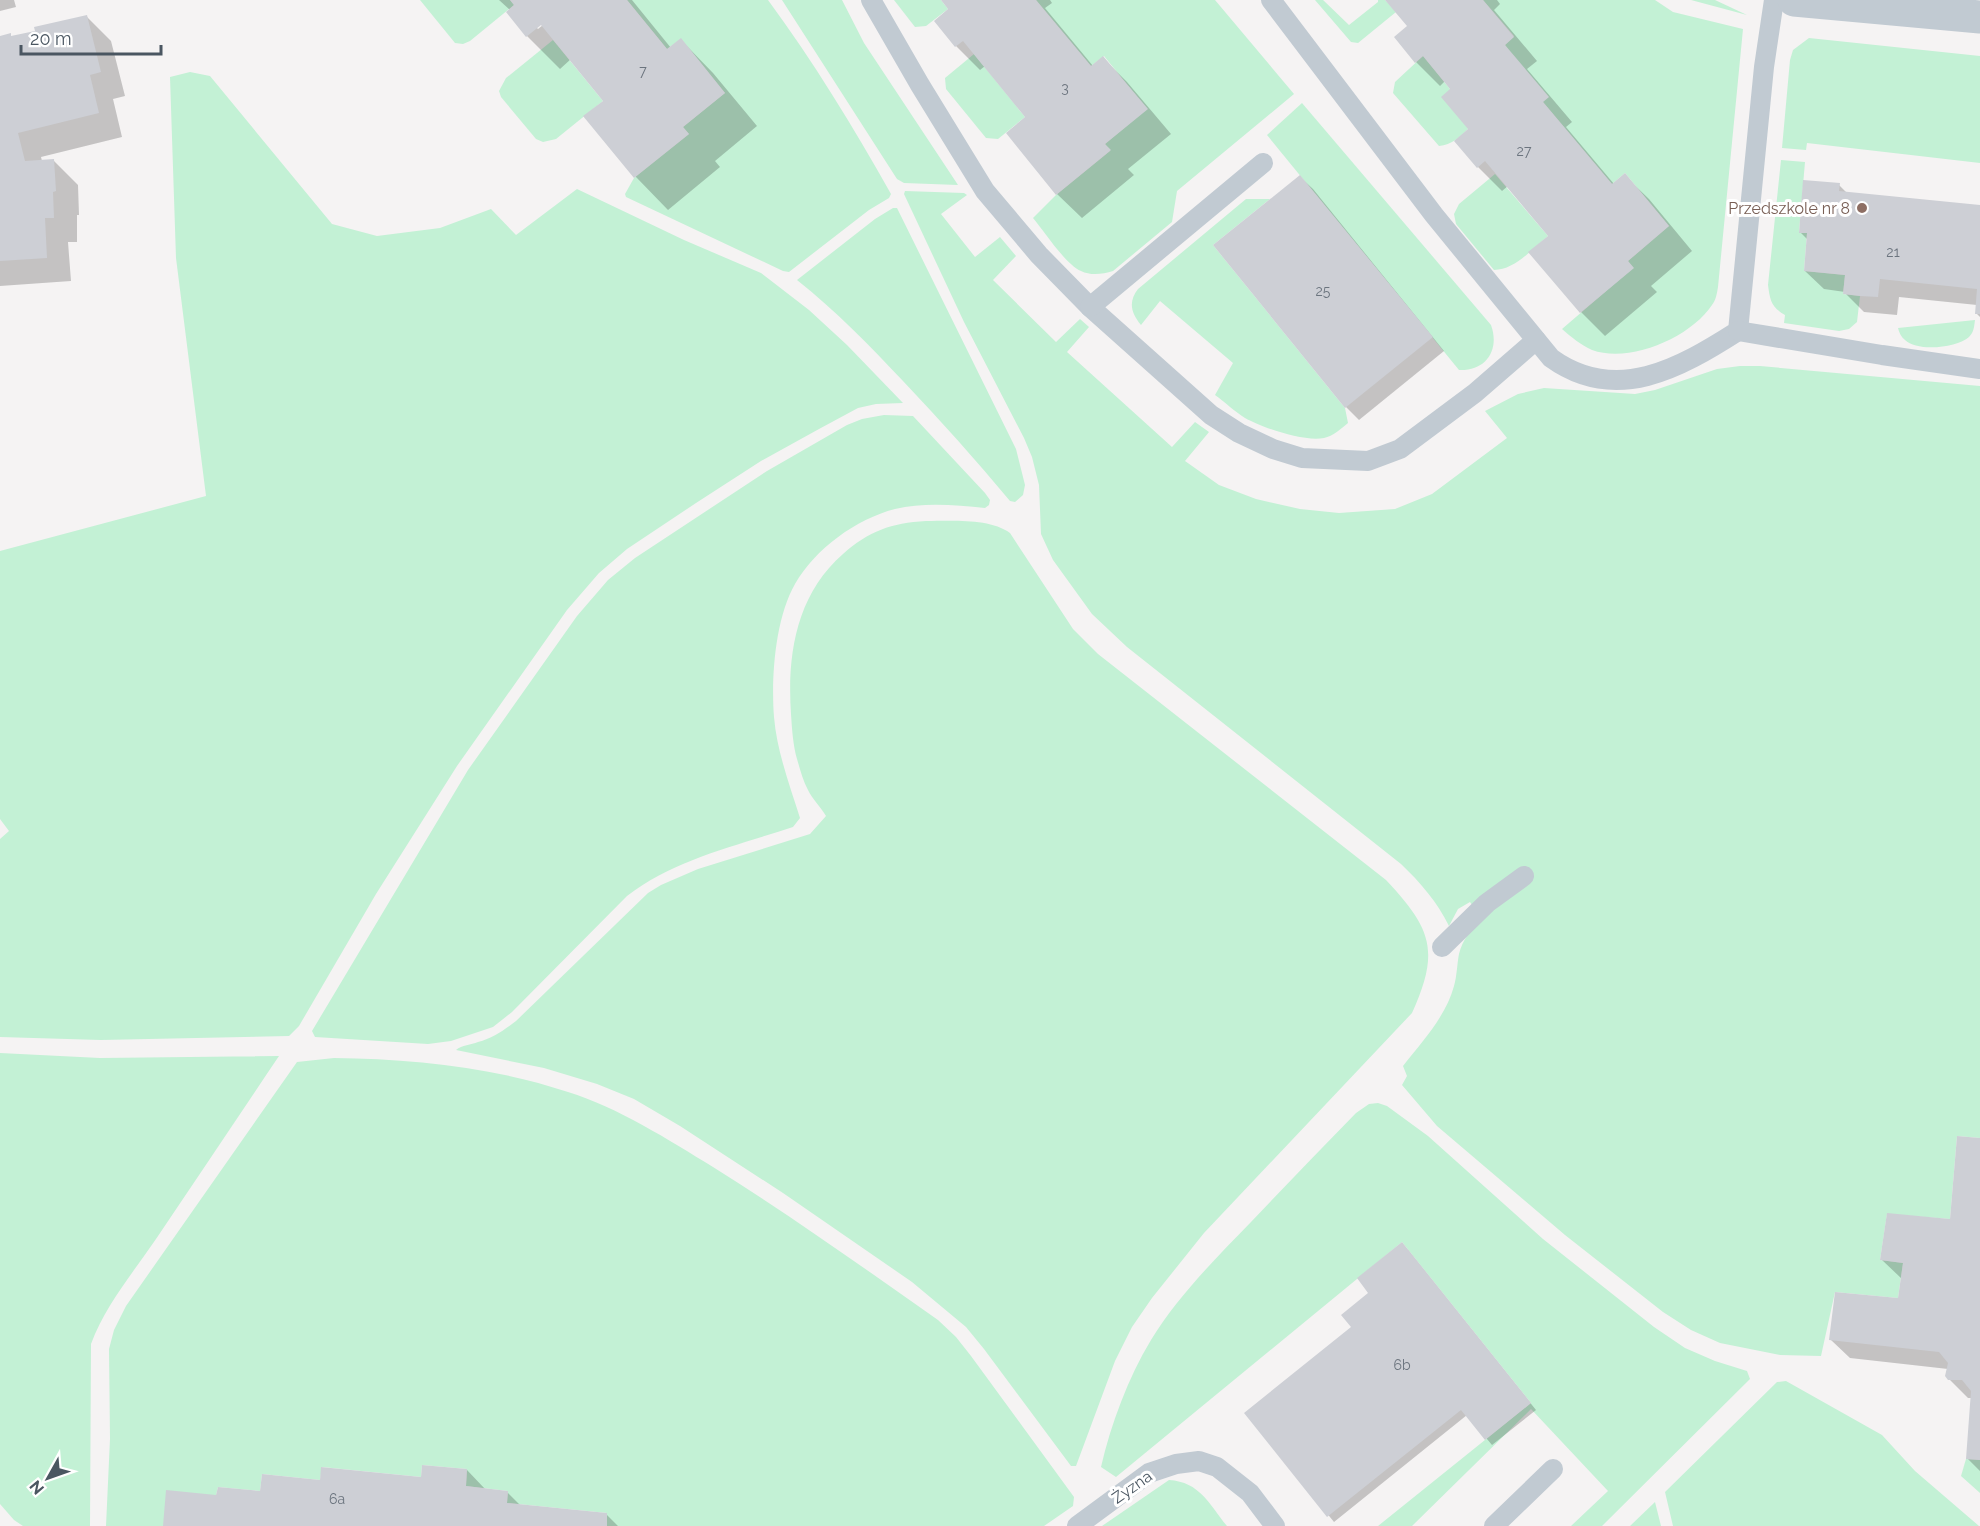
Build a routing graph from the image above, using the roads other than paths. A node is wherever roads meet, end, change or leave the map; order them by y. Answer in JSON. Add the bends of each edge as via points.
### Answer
{"nodes":[{"id":1,"x":870,"y":0,"type":"edge"},
{"id":2,"x":1271,"y":0,"type":"edge"},
{"id":3,"x":1774,"y":0,"type":"edge"},
{"id":4,"x":1794,"y":0,"type":"edge"},
{"id":5,"x":1980,"y":17,"type":"edge"},
{"id":6,"x":1263,"y":163,"type":"dead end"},
{"id":7,"x":1090,"y":307,"type":"junction"},
{"id":8,"x":1738,"y":331,"type":"junction"},
{"id":9,"x":1536,"y":340,"type":"junction"},
{"id":10,"x":1980,"y":369,"type":"edge"},
{"id":11,"x":1524,"y":876,"type":"dead end"},
{"id":12,"x":1442,"y":947,"type":"dead end"},
{"id":13,"x":1553,"y":1469,"type":"dead end"},
{"id":14,"x":1077,"y":1526,"type":"edge"},
{"id":15,"x":1275,"y":1526,"type":"edge"},
{"id":16,"x":1494,"y":1526,"type":"edge"}],
"edges":[{"from":1,"to":7,"type":"lane","via":[[985,191]]},
{"from":2,"to":9,"type":"lane","via":[[1434,215]]},
{"from":3,"to":8,"type":"lane"},
{"from":4,"to":5,"type":"street"},
{"from":6,"to":7,"type":"lane"},
{"from":7,"to":9,"type":"lane","via":[[1211,415],[1264,445],[1302,458],[1368,461],[1400,449],[1475,393]]},
{"from":8,"to":9,"type":"lane","via":[[1674,368],[1626,380],[1586,377],[1566,369]]},
{"from":8,"to":10,"type":"lane"},
{"from":11,"to":12,"type":"lane","via":[[1487,903]]},
{"from":13,"to":16,"type":"lane"},
{"from":14,"to":15,"type":"lane","name":"Żyzna","via":[[1149,1473],[1199,1461],[1217,1467],[1250,1493]]}]}
